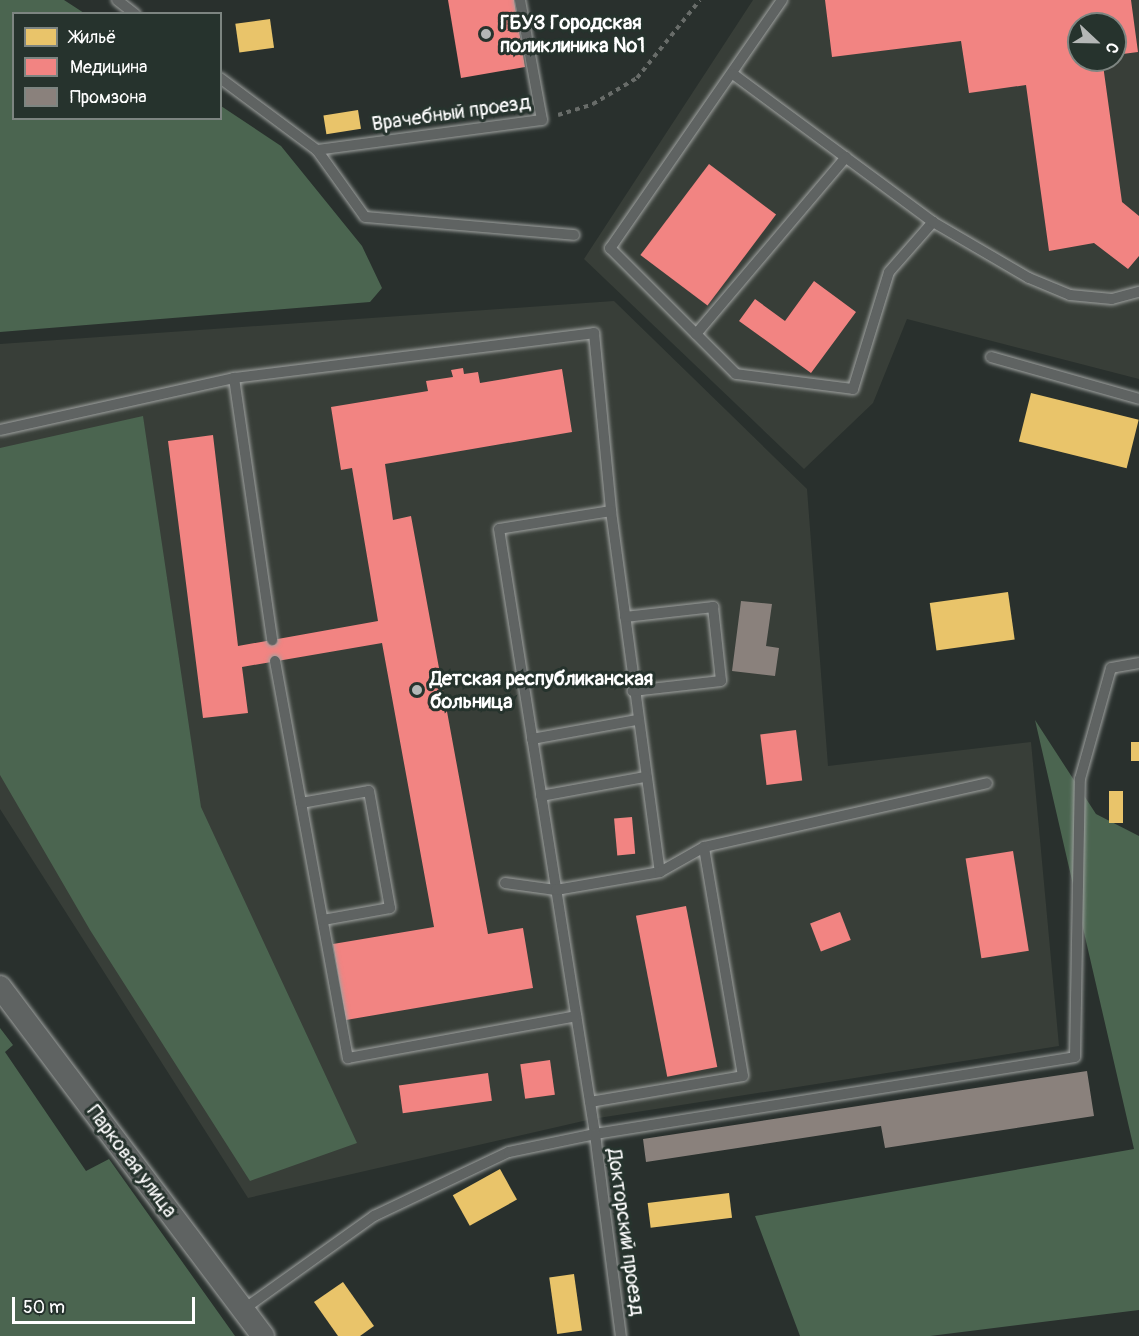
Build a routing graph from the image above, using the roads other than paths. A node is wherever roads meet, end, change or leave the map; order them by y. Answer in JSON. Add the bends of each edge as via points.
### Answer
{"nodes":[{"id":1,"x":117,"y":0,"type":"edge"},
{"id":2,"x":520,"y":0,"type":"edge"},
{"id":3,"x":782,"y":0,"type":"edge"},
{"id":4,"x":132,"y":12,"type":"edge"},
{"id":5,"x":733,"y":74,"type":"junction"},
{"id":6,"x":222,"y":79,"type":"edge"},
{"id":7,"x":317,"y":150,"type":"junction"},
{"id":8,"x":846,"y":157,"type":"junction"},
{"id":9,"x":933,"y":222,"type":"junction"},
{"id":10,"x":574,"y":235,"type":"dead end"},
{"id":11,"x":1139,"y":291,"type":"edge"},
{"id":12,"x":696,"y":334,"type":"junction"},
{"id":13,"x":991,"y":357,"type":"dead end"},
{"id":14,"x":234,"y":378,"type":"junction"},
{"id":15,"x":1139,"y":399,"type":"edge"},
{"id":16,"x":0,"y":430,"type":"edge"},
{"id":17,"x":611,"y":511,"type":"junction"},
{"id":18,"x":624,"y":617,"type":"junction"},
{"id":19,"x":272,"y":640,"type":"dead end"},
{"id":20,"x":275,"y":661,"type":"dead end"},
{"id":21,"x":1139,"y":663,"type":"edge"},
{"id":22,"x":633,"y":691,"type":"junction"},
{"id":23,"x":637,"y":720,"type":"junction"},
{"id":24,"x":532,"y":739,"type":"junction"},
{"id":25,"x":645,"y":777,"type":"junction"},
{"id":26,"x":987,"y":783,"type":"dead end"},
{"id":27,"x":541,"y":796,"type":"junction"},
{"id":28,"x":302,"y":803,"type":"junction"},
{"id":29,"x":704,"y":847,"type":"junction"},
{"id":30,"x":660,"y":872,"type":"junction"},
{"id":31,"x":505,"y":883,"type":"dead end"},
{"id":32,"x":556,"y":890,"type":"junction"},
{"id":33,"x":323,"y":920,"type":"junction"},
{"id":34,"x":0,"y":987,"type":"edge"},
{"id":35,"x":576,"y":1016,"type":"junction"},
{"id":36,"x":590,"y":1102,"type":"junction"},
{"id":37,"x":595,"y":1134,"type":"junction"},
{"id":38,"x":244,"y":1310,"type":"junction"},
{"id":39,"x":263,"y":1336,"type":"edge"},
{"id":40,"x":621,"y":1336,"type":"edge"}],
"edges":[{"from":1,"to":4,"type":"lane"},
{"from":2,"to":7,"type":"lane","name":"Врачебный проезд","via":[[542,120]]},
{"from":3,"to":5,"type":"lane"},
{"from":5,"to":8,"type":"lane"},
{"from":5,"to":12,"type":"lane","via":[[610,248]]},
{"from":6,"to":7,"type":"lane"},
{"from":7,"to":10,"type":"lane","via":[[365,217]]},
{"from":8,"to":9,"type":"lane"},
{"from":8,"to":12,"type":"lane"},
{"from":9,"to":11,"type":"lane","via":[[1070,296],[1112,299]]},
{"from":9,"to":12,"type":"lane","via":[[889,272],[853,389],[736,374]]},
{"from":13,"to":15,"type":"lane"},
{"from":14,"to":16,"type":"lane"},
{"from":14,"to":17,"type":"lane","via":[[594,333]]},
{"from":14,"to":19,"type":"lane"},
{"from":17,"to":18,"type":"lane"},
{"from":17,"to":24,"type":"lane","via":[[499,529]]},
{"from":18,"to":22,"type":"lane"},
{"from":18,"to":22,"type":"lane","via":[[713,608],[721,681]]},
{"from":20,"to":28,"type":"lane"},
{"from":21,"to":37,"type":"lane","via":[[1111,668],[1080,779],[1075,1057]]},
{"from":22,"to":23,"type":"lane"},
{"from":23,"to":24,"type":"lane"},
{"from":23,"to":25,"type":"lane"},
{"from":24,"to":27,"type":"lane"},
{"from":25,"to":27,"type":"lane"},
{"from":25,"to":30,"type":"lane"},
{"from":26,"to":29,"type":"lane"},
{"from":27,"to":32,"type":"lane"},
{"from":28,"to":33,"type":"lane"},
{"from":28,"to":33,"type":"lane","via":[[369,791],[390,908]]},
{"from":29,"to":30,"type":"lane"},
{"from":29,"to":36,"type":"lane","via":[[743,1076]]},
{"from":30,"to":32,"type":"lane"},
{"from":31,"to":32,"type":"lane"},
{"from":32,"to":35,"type":"lane"},
{"from":33,"to":35,"type":"lane","via":[[348,1058]]},
{"from":34,"to":38,"type":"street","name":"Парковая улица"},
{"from":35,"to":36,"type":"lane"},
{"from":36,"to":37,"type":"lane"},
{"from":37,"to":38,"type":"lane","name":"Докторский проезд","via":[[509,1152],[374,1216]]},
{"from":37,"to":40,"type":"lane","name":"Докторский проезд"},
{"from":38,"to":39,"type":"street","name":"Парковая улица"}]}
